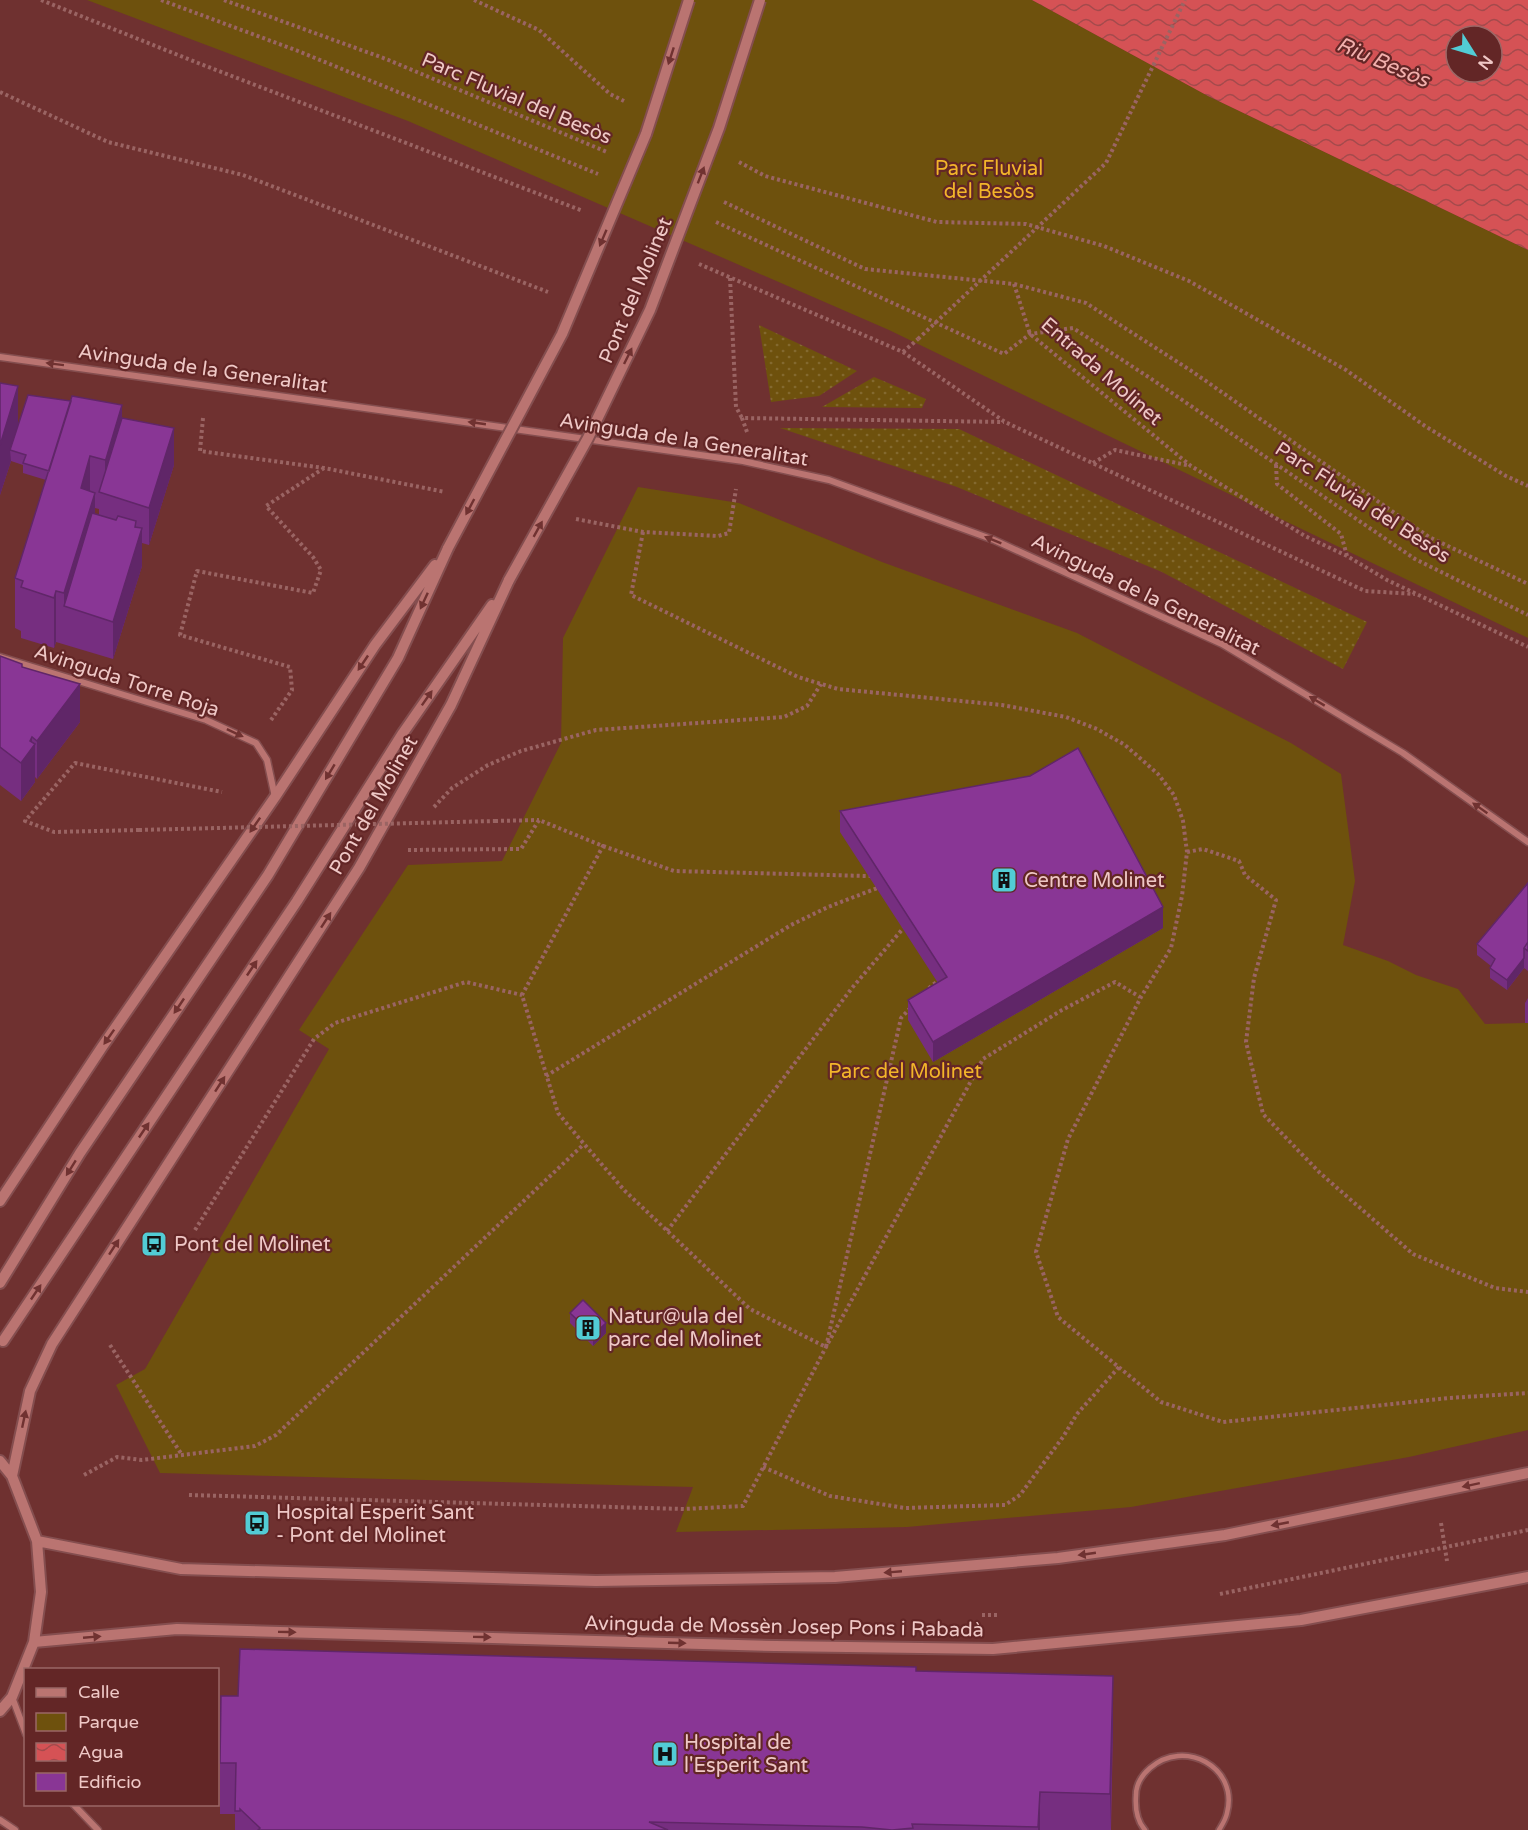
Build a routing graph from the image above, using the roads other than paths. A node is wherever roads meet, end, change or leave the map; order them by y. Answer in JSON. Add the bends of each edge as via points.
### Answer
{"nodes":[{"id":1,"x":689,"y":0,"type":"edge"},
{"id":2,"x":760,"y":0,"type":"edge"},
{"id":3,"x":0,"y":357,"type":"edge"},
{"id":4,"x":448,"y":548,"type":"junction"},
{"id":5,"x":509,"y":580,"type":"junction"},
{"id":6,"x":0,"y":657,"type":"edge"},
{"id":7,"x":275,"y":796,"type":"junction"},
{"id":8,"x":1528,"y":842,"type":"edge"},
{"id":9,"x":0,"y":1201,"type":"edge"},
{"id":10,"x":0,"y":1283,"type":"edge"},
{"id":11,"x":3,"y":1341,"type":"dead end"},
{"id":12,"x":0,"y":1461,"type":"edge"},
{"id":13,"x":1528,"y":1473,"type":"edge"},
{"id":14,"x":12,"y":1476,"type":"junction"},
{"id":15,"x":37,"y":1541,"type":"junction"},
{"id":16,"x":1528,"y":1577,"type":"edge"},
{"id":17,"x":34,"y":1642,"type":"junction"},
{"id":18,"x":12,"y":1696,"type":"junction"},
{"id":19,"x":0,"y":1711,"type":"edge"},
{"id":20,"x":24,"y":1729,"type":"edge"},
{"id":21,"x":75,"y":1806,"type":"edge"},
{"id":22,"x":0,"y":1820,"type":"edge"},
{"id":23,"x":1142,"y":1828,"type":"edge"},
{"id":24,"x":15,"y":1830,"type":"edge"},
{"id":25,"x":98,"y":1830,"type":"edge"},
{"id":26,"x":1219,"y":1830,"type":"edge"}],
"edges":[{"from":1,"to":4,"type":"street","one_way":true,"bridge":true,"via":[[646,134],[562,334]]},
{"from":5,"to":2,"type":"street","name":"Pont del Molinet","one_way":true,"bridge":true,"via":[[588,438],[650,310],[719,128]]},
{"from":8,"to":3,"type":"street","name":"Avinguda de la Generalitat","one_way":true,"via":[[1403,753],[1222,644],[994,540],[830,480],[743,461]]},
{"from":4,"to":7,"type":"street","one_way":true,"via":[[375,645]]},
{"from":4,"to":10,"type":"street","one_way":true,"via":[[398,658],[268,875],[80,1153]]},
{"from":11,"to":5,"type":"street","name":"Pont del Molinet","one_way":true,"via":[[297,901],[403,733]]},
{"from":14,"to":5,"type":"street","name":"Pont del Molinet","one_way":true,"via":[[30,1391],[52,1344],[359,868],[451,705]]},
{"from":6,"to":7,"type":"street","name":"Avinguda Torre Roja","one_way":true,"via":[[206,720],[256,743],[267,760]]},
{"from":7,"to":9,"type":"street","one_way":true},
{"from":12,"to":14,"type":"street"},
{"from":13,"to":15,"type":"street","one_way":true,"via":[[1226,1534],[1058,1558],[835,1577],[596,1581],[181,1569]]},
{"from":14,"to":15,"type":"street"},
{"from":15,"to":17,"type":"street","via":[[41,1592]]},
{"from":17,"to":16,"type":"street","name":"Avinguda de Mossèn Josep Pons i Rabadà","one_way":true,"via":[[177,1629],[993,1649],[1301,1620]]},
{"from":17,"to":18,"type":"street"},
{"from":18,"to":19,"type":"street"},
{"from":18,"to":20,"type":"street"},
{"from":21,"to":25,"type":"street"},
{"from":22,"to":24,"type":"street"},
{"from":23,"to":26,"type":"lane","via":[[1135,1808],[1136,1790],[1143,1773],[1158,1761],[1175,1755],[1193,1756],[1210,1764],[1222,1778],[1228,1795],[1227,1813]]}]}
